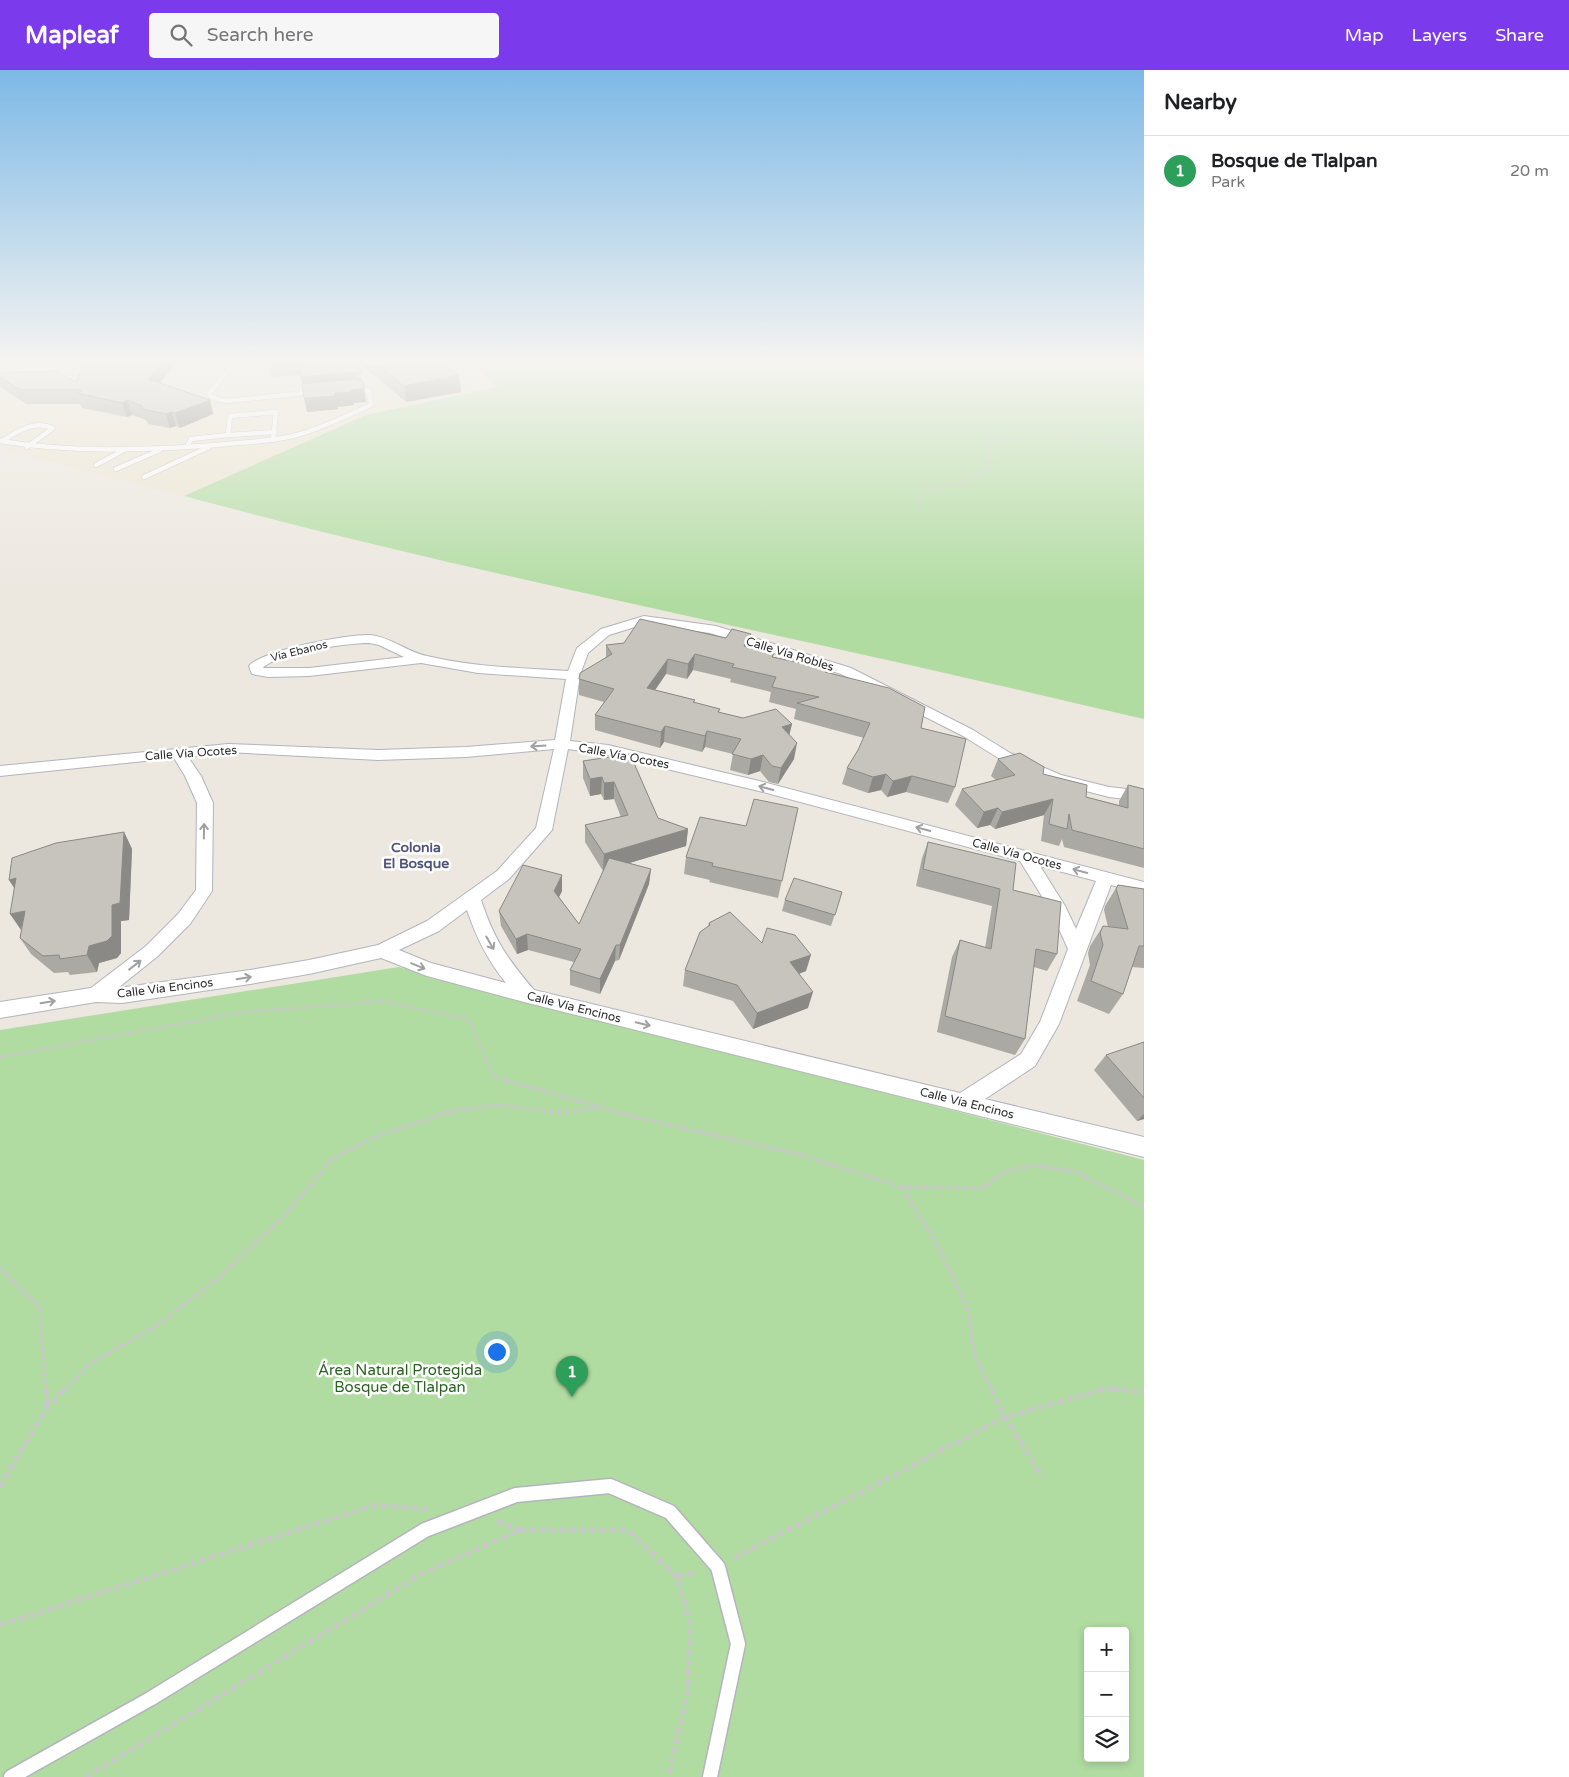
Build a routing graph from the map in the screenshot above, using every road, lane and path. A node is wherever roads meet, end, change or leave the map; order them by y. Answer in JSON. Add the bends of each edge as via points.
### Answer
{"nodes":[{"id":1,"x":4,"y":442,"type":"edge"},
{"id":2,"x":34,"y":442,"type":"edge"},
{"id":3,"x":190,"y":442,"type":"edge"},
{"id":4,"x":249,"y":442,"type":"edge"},
{"id":5,"x":992,"y":442,"type":"edge"},
{"id":6,"x":1112,"y":442,"type":"edge"},
{"id":7,"x":216,"y":444,"type":"junction"},
{"id":8,"x":1144,"y":445,"type":"edge"},
{"id":9,"x":26,"y":447,"type":"junction"},
{"id":10,"x":187,"y":447,"type":"junction"},
{"id":11,"x":164,"y":448,"type":"junction"},
{"id":12,"x":126,"y":449,"type":"junction"},
{"id":13,"x":96,"y":465,"type":"dead end"},
{"id":14,"x":116,"y":470,"type":"dead end"},
{"id":15,"x":144,"y":477,"type":"dead end"},
{"id":16,"x":920,"y":508,"type":"dead end"},
{"id":17,"x":420,"y":659,"type":"junction"},
{"id":18,"x":573,"y":675,"type":"junction"},
{"id":19,"x":562,"y":744,"type":"junction"},
{"id":20,"x":178,"y":752,"type":"junction"},
{"id":21,"x":0,"y":771,"type":"edge"},
{"id":22,"x":1144,"y":796,"type":"edge"},
{"id":23,"x":1025,"y":856,"type":"junction"},
{"id":24,"x":1106,"y":878,"type":"junction"},
{"id":25,"x":1144,"y":888,"type":"edge"},
{"id":26,"x":472,"y":898,"type":"junction"},
{"id":27,"x":1077,"y":949,"type":"junction"},
{"id":28,"x":382,"y":951,"type":"junction"},
{"id":29,"x":96,"y":995,"type":"junction"},
{"id":30,"x":528,"y":996,"type":"junction"},
{"id":31,"x":0,"y":1010,"type":"edge"},
{"id":32,"x":0,"y":1057,"type":"edge"},
{"id":33,"x":963,"y":1102,"type":"junction"},
{"id":34,"x":602,"y":1108,"type":"junction"},
{"id":35,"x":1144,"y":1147,"type":"edge"},
{"id":36,"x":902,"y":1187,"type":"junction"},
{"id":37,"x":1144,"y":1207,"type":"edge"},
{"id":38,"x":0,"y":1268,"type":"edge"},
{"id":39,"x":1144,"y":1392,"type":"edge"},
{"id":40,"x":46,"y":1407,"type":"junction"},
{"id":41,"x":1005,"y":1417,"type":"junction"},
{"id":42,"x":1042,"y":1477,"type":"dead end"},
{"id":43,"x":0,"y":1487,"type":"edge"},
{"id":44,"x":433,"y":1509,"type":"dead end"},
{"id":45,"x":472,"y":1511,"type":"junction"},
{"id":46,"x":520,"y":1530,"type":"junction"},
{"id":47,"x":718,"y":1567,"type":"junction"},
{"id":48,"x":677,"y":1577,"type":"junction"},
{"id":49,"x":0,"y":1625,"type":"edge"},
{"id":50,"x":11,"y":1777,"type":"edge"},
{"id":51,"x":86,"y":1777,"type":"edge"},
{"id":52,"x":668,"y":1777,"type":"edge"},
{"id":53,"x":710,"y":1777,"type":"edge"}],
"edges":[{"from":1,"to":9,"type":"lane"},
{"from":2,"to":9,"type":"lane"},
{"from":3,"to":10,"type":"lane"},
{"from":4,"to":7,"type":"lane"},
{"from":5,"to":16,"type":"path","via":[[986,444],[992,466],[986,474],[971,481],[931,487],[922,493]]},
{"from":6,"to":8,"type":"path"},
{"from":7,"to":10,"type":"lane"},
{"from":7,"to":15,"type":"lane"},
{"from":9,"to":12,"type":"lane"},
{"from":10,"to":11,"type":"lane"},
{"from":11,"to":12,"type":"lane"},
{"from":11,"to":14,"type":"lane"},
{"from":12,"to":13,"type":"lane"},
{"from":17,"to":17,"type":"street","name":"Vía Ebanos","via":[[386,642],[348,639],[269,658],[256,666],[261,674],[286,674]]},
{"from":17,"to":18,"type":"street","name":"Vía Ebanos","via":[[482,670]]},
{"from":18,"to":19,"type":"street","name":"Calle Vía Robles"},
{"from":18,"to":22,"type":"street","name":"Calle Vía Robles","via":[[582,651],[605,632],[644,620],[712,629],[846,671],[968,733],[1005,756],[1056,779],[1109,792]]},
{"from":19,"to":20,"type":"street","name":"Calle Vía Ocotes","one_way":true,"via":[[378,755],[228,748]]},
{"from":23,"to":19,"type":"street","name":"Calle Vía Ocotes","one_way":true,"via":[[608,750]]},
{"from":19,"to":26,"type":"street","name":"Calle Vía Robles","via":[[544,830],[503,875]]},
{"from":20,"to":21,"type":"street","name":"Calle Vía Ocotes"},
{"from":29,"to":20,"type":"street","one_way":true,"via":[[152,951],[184,919],[204,892],[204,803]]},
{"from":24,"to":23,"type":"street","name":"Calle Vía Ocotes","one_way":true},
{"from":23,"to":27,"type":"street","via":[[1059,910]]},
{"from":24,"to":25,"type":"street","name":"Calle Vía Ocotes"},
{"from":24,"to":27,"type":"street"},
{"from":26,"to":28,"type":"street","name":"Calle Vía Robles","via":[[433,926]]},
{"from":26,"to":30,"type":"street","one_way":true,"via":[[501,964]]},
{"from":27,"to":33,"type":"street","via":[[1049,1024],[1028,1060]]},
{"from":29,"to":28,"type":"street","name":"Calle Vía Encinos","one_way":true,"via":[[122,996],[250,977]]},
{"from":28,"to":30,"type":"street","name":"Calle Vía Encinos","one_way":true,"via":[[426,969]]},
{"from":31,"to":29,"type":"street","name":"Calle Vía Encinos","one_way":true},
{"from":30,"to":33,"type":"street","name":"Calle Vía Encinos","one_way":true},
{"from":32,"to":34,"type":"path","via":[[244,1012],[384,1001],[469,1020],[494,1077]]},
{"from":33,"to":35,"type":"street","name":"Calle Vía Encinos"},
{"from":34,"to":36,"type":"path","via":[[798,1154]]},
{"from":34,"to":40,"type":"path","via":[[561,1113],[500,1105],[452,1112],[380,1135],[334,1157],[284,1216],[216,1280],[155,1327],[92,1362]]},
{"from":36,"to":37,"type":"path","via":[[983,1188],[1004,1172],[1034,1165],[1076,1172]]},
{"from":36,"to":41,"type":"path","via":[[942,1254],[968,1310],[974,1354]]},
{"from":38,"to":40,"type":"path","via":[[39,1306]]},
{"from":39,"to":41,"type":"path","via":[[1106,1388]]},
{"from":40,"to":43,"type":"path"},
{"from":41,"to":42,"type":"path"},
{"from":41,"to":47,"type":"path"},
{"from":44,"to":49,"type":"path","via":[[375,1505]]},
{"from":45,"to":46,"type":"path"},
{"from":45,"to":47,"type":"lane","via":[[516,1495],[610,1486],[670,1512]]},
{"from":45,"to":50,"type":"lane","via":[[425,1530],[150,1699]]},
{"from":46,"to":48,"type":"path","via":[[628,1530]]},
{"from":46,"to":51,"type":"path","via":[[423,1573]]},
{"from":47,"to":48,"type":"path"},
{"from":47,"to":53,"type":"lane","via":[[738,1644]]},
{"from":48,"to":52,"type":"path","via":[[690,1624],[688,1691]]}]}
